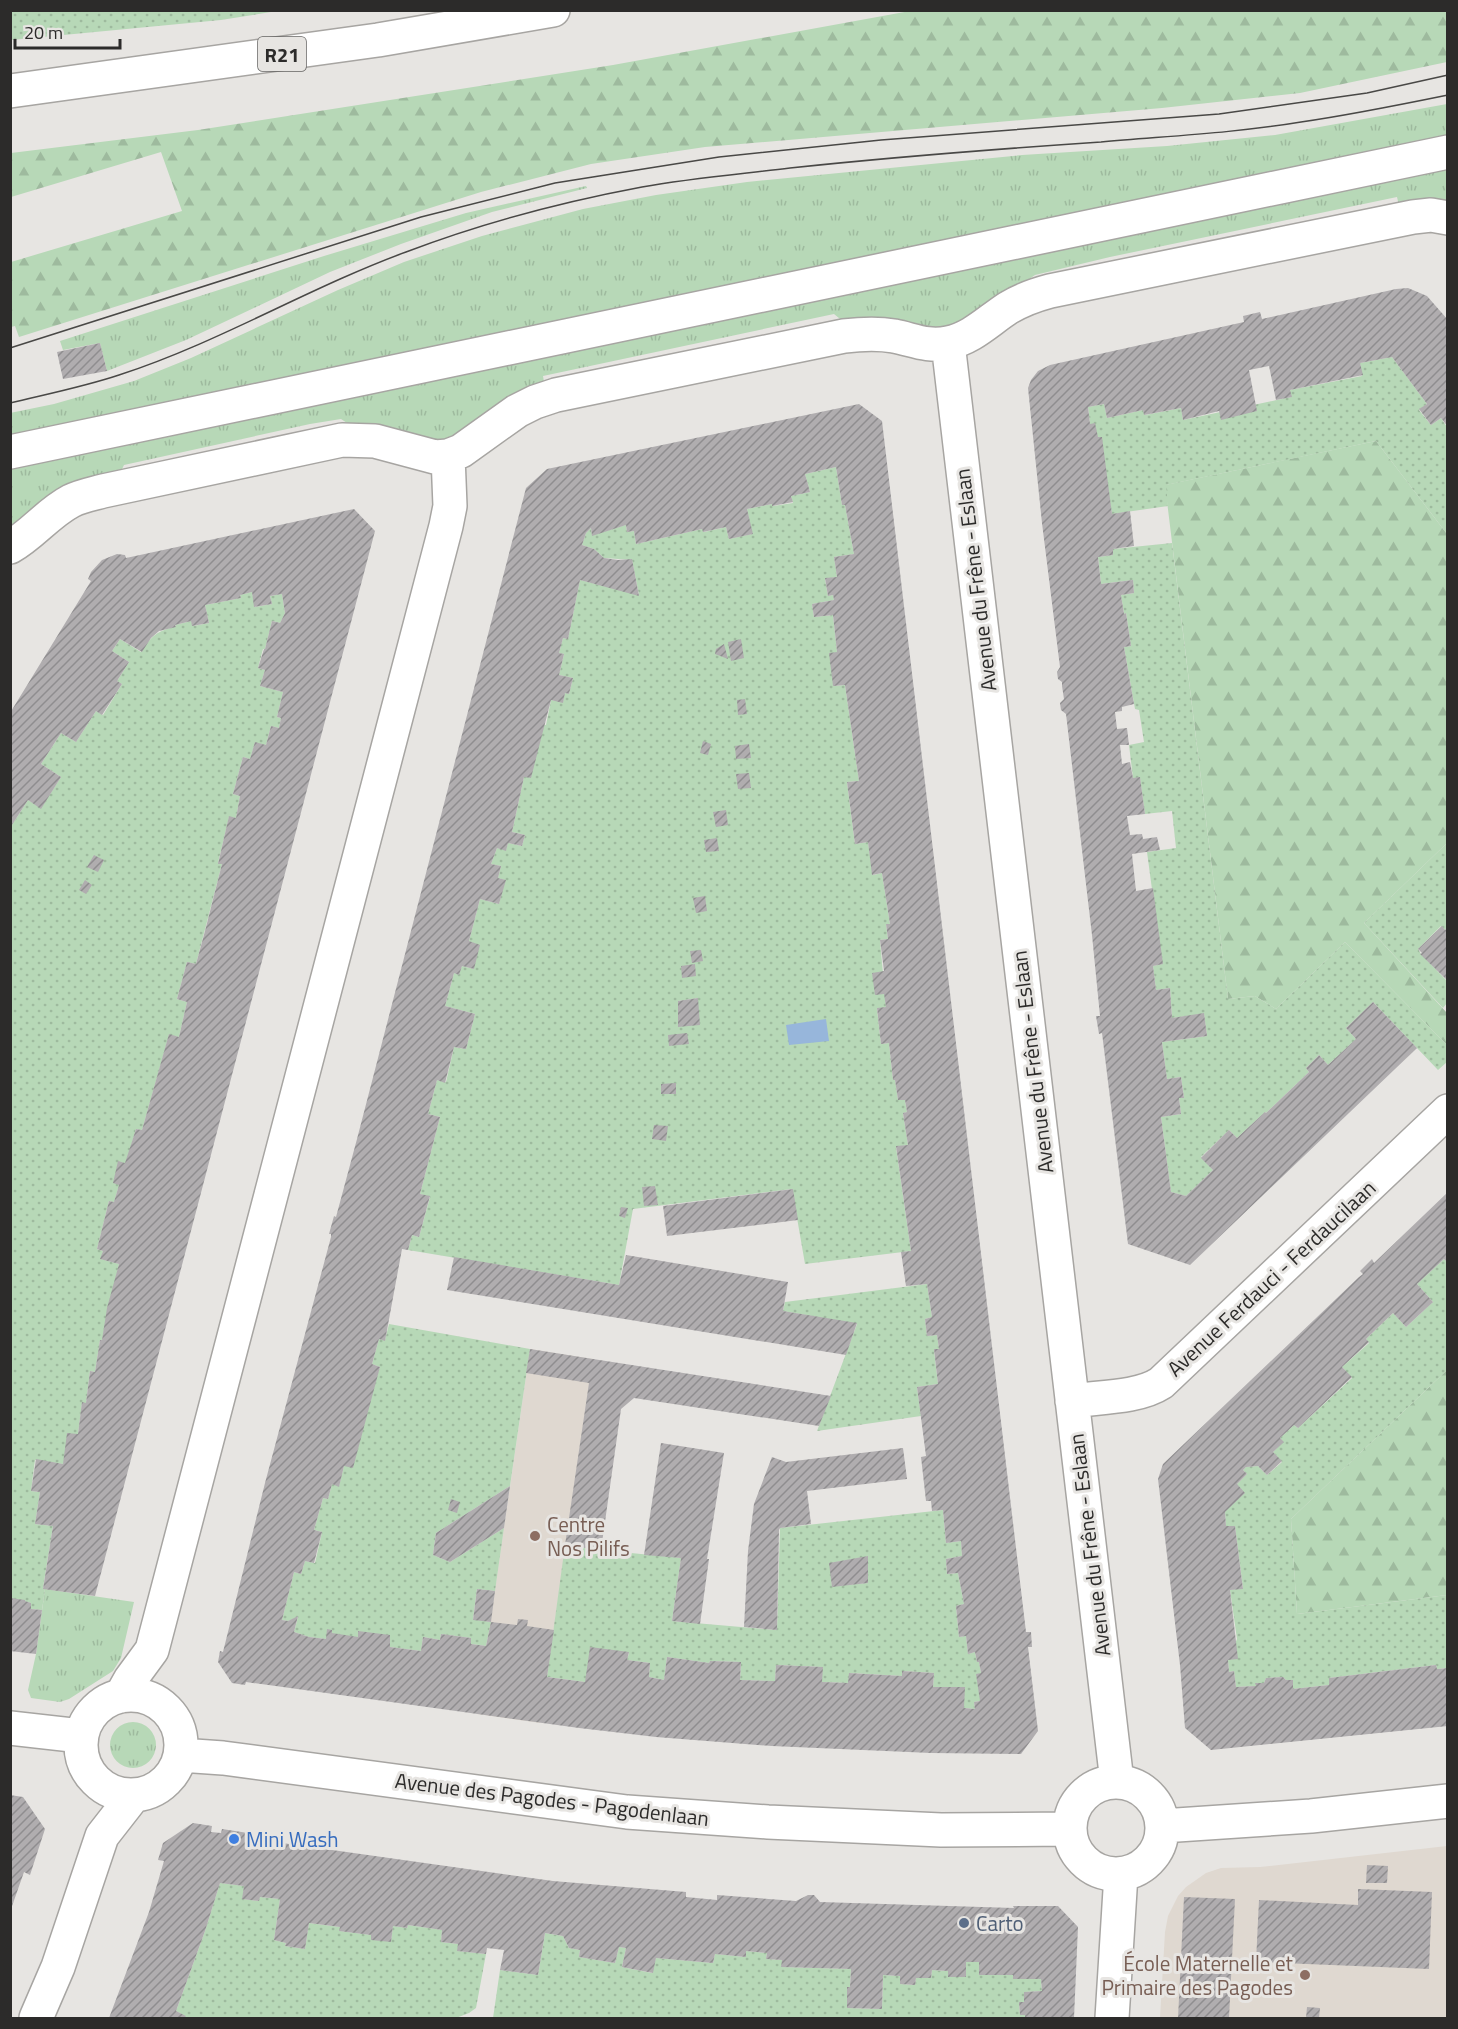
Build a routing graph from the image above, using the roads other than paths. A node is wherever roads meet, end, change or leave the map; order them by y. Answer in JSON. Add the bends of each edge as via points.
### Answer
{"nodes":[{"id":1,"x":553,"y":10,"type":"edge"},
{"id":2,"x":10,"y":90,"type":"edge"},
{"id":3,"x":1448,"y":152,"type":"edge"},
{"id":4,"x":1448,"y":218,"type":"edge"},
{"id":5,"x":948,"y":343,"type":"junction"},
{"id":6,"x":10,"y":452,"type":"edge"},
{"id":7,"x":448,"y":456,"type":"junction"},
{"id":8,"x":10,"y":547,"type":"edge"},
{"id":9,"x":1448,"y":1111,"type":"edge"},
{"id":10,"x":1072,"y":1401,"type":"junction"},
{"id":11,"x":152,"y":1650,"type":"junction"},
{"id":12,"x":121,"y":1696,"type":"junction"},
{"id":13,"x":161,"y":1704,"type":"junction"},
{"id":14,"x":10,"y":1728,"type":"edge"},
{"id":15,"x":81,"y":1736,"type":"junction"},
{"id":16,"x":180,"y":1755,"type":"junction"},
{"id":17,"x":1117,"y":1782,"type":"junction"},
{"id":18,"x":99,"y":1783,"type":"junction"},
{"id":19,"x":134,"y":1795,"type":"junction"},
{"id":20,"x":1448,"y":1801,"type":"edge"},
{"id":21,"x":1162,"y":1826,"type":"junction"},
{"id":22,"x":1069,"y":1829,"type":"junction"},
{"id":23,"x":102,"y":1836,"type":"junction"},
{"id":24,"x":1121,"y":1874,"type":"junction"},
{"id":25,"x":36,"y":2019,"type":"edge"},
{"id":26,"x":1112,"y":2019,"type":"edge"}],
"edges":[{"from":1,"to":2,"type":"street","number":"R21","via":[[378,40]]},
{"from":3,"to":6,"type":"street"},
{"from":4,"to":5,"type":"street","via":[[1413,217],[1050,291],[1026,298],[977,331]]},
{"from":5,"to":7,"type":"street","via":[[932,345],[875,334],[844,336],[556,395],[517,411]]},
{"from":5,"to":10,"type":"street","name":"Avenue du Frêne - Eslaan"},
{"from":7,"to":8,"type":"street","via":[[435,457],[361,440],[302,448],[72,501]]},
{"from":7,"to":11,"type":"street","via":[[450,506],[446,526]]},
{"from":9,"to":10,"type":"street","name":"Avenue Ferdauci - Ferdaucilaan","via":[[1161,1383],[1139,1393]]},
{"from":10,"to":17,"type":"street","name":"Avenue du Frêne - Eslaan"},
{"from":11,"to":12,"type":"street"},
{"from":11,"to":13,"type":"street"},
{"from":12,"to":13,"type":"street","via":[[135,1695]]},
{"from":12,"to":15,"type":"street","via":[[110,1699],[91,1714]]},
{"from":13,"to":16,"type":"street","via":[[174,1718],[180,1736]]},
{"from":14,"to":15,"type":"street"},
{"from":15,"to":18,"type":"street","via":[[84,1762]]},
{"from":16,"to":19,"type":"street","via":[[176,1767],[159,1786]]},
{"from":16,"to":22,"type":"street","name":"Avenue des Pagodes - Pagodenlaan","via":[[627,1812],[941,1830]]},
{"from":17,"to":21,"type":"street","via":[[1148,1795],[1156,1804]]},
{"from":17,"to":22,"type":"street","via":[[1083,1795],[1071,1816]]},
{"from":18,"to":19,"type":"street"},
{"from":18,"to":23,"type":"street"},
{"from":19,"to":23,"type":"street"},
{"from":20,"to":21,"type":"street","via":[[1311,1816]]},
{"from":21,"to":24,"type":"street","via":[[1151,1858],[1143,1866]]},
{"from":22,"to":24,"type":"street","via":[[1072,1844],[1085,1863],[1106,1874]]},
{"from":23,"to":25,"type":"street","via":[[58,1967]]},
{"from":24,"to":26,"type":"street"}]}
